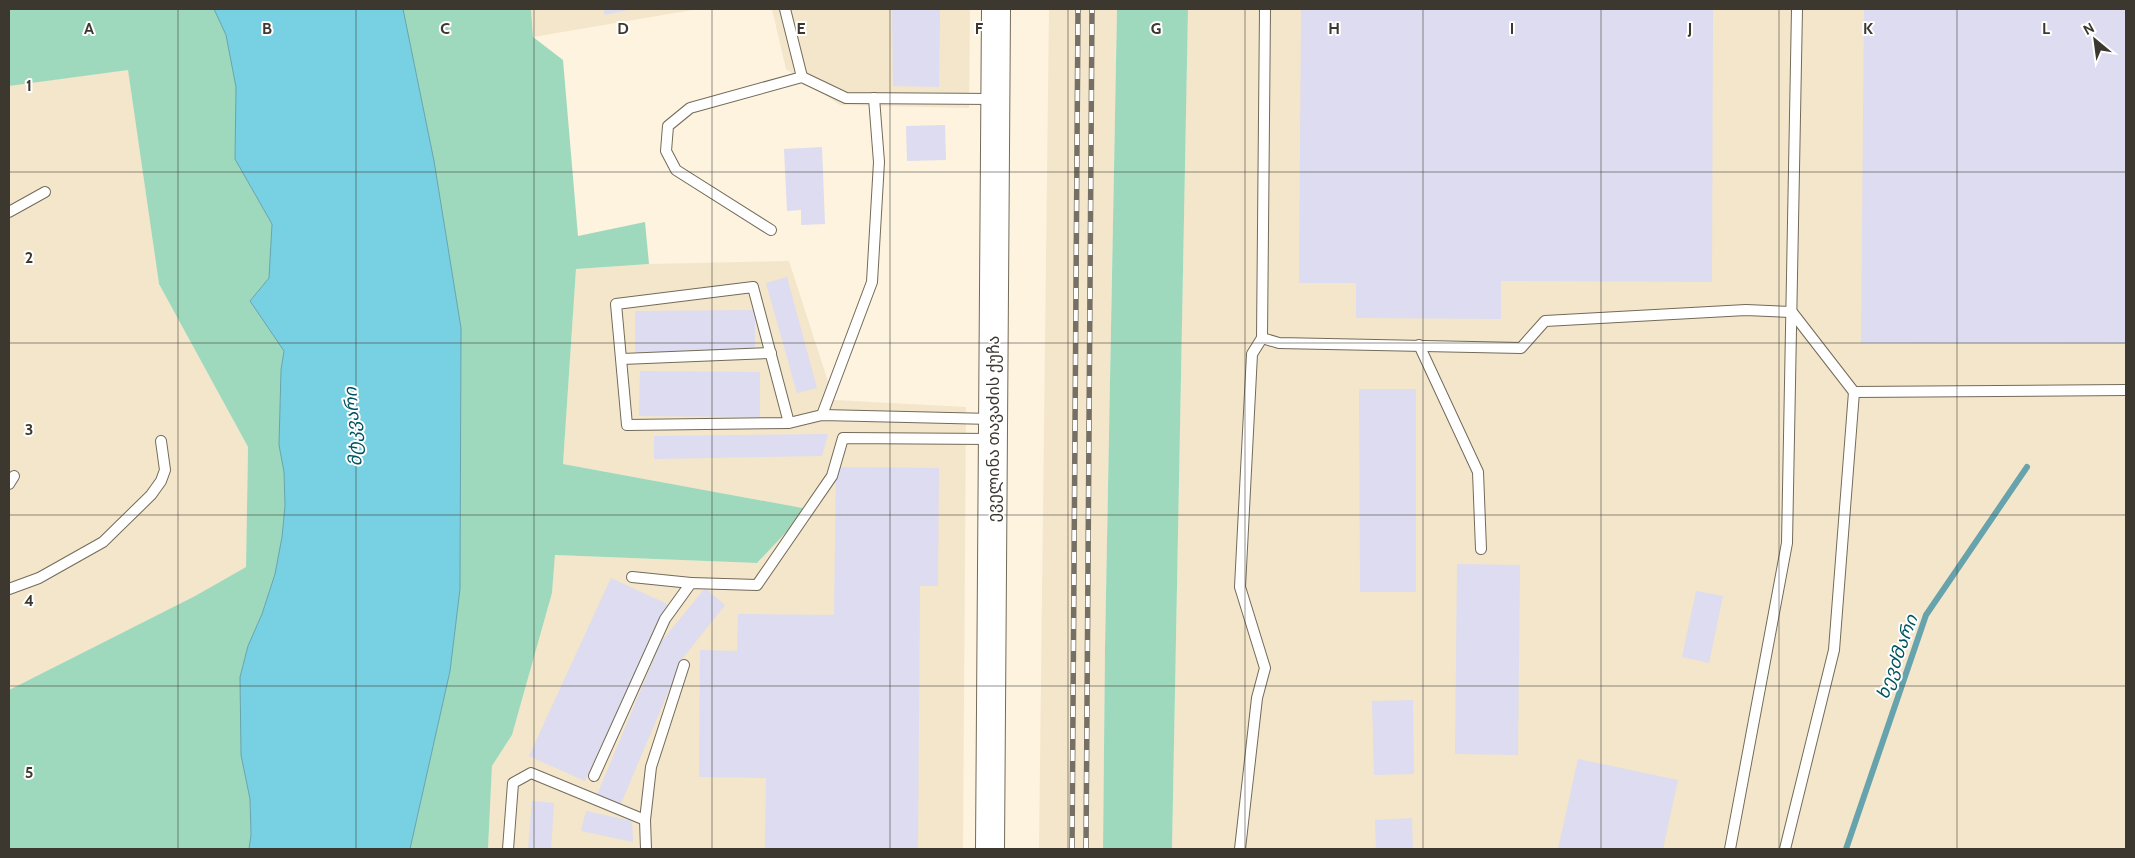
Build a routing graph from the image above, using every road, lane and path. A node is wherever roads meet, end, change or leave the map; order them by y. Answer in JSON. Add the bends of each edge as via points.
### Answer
{"nodes":[{"id":1,"x":785,"y":9,"type":"edge"},
{"id":2,"x":996,"y":9,"type":"edge"},
{"id":3,"x":1265,"y":9,"type":"edge"},
{"id":4,"x":1797,"y":9,"type":"edge"},
{"id":5,"x":802,"y":76,"type":"junction"},
{"id":6,"x":874,"y":98,"type":"junction"},
{"id":7,"x":995,"y":99,"type":"junction"},
{"id":8,"x":45,"y":192,"type":"dead end"},
{"id":9,"x":9,"y":212,"type":"edge"},
{"id":10,"x":771,"y":230,"type":"dead end"},
{"id":11,"x":1792,"y":312,"type":"junction"},
{"id":12,"x":1262,"y":338,"type":"junction"},
{"id":13,"x":1419,"y":345,"type":"junction"},
{"id":14,"x":771,"y":353,"type":"junction"},
{"id":15,"x":622,"y":359,"type":"junction"},
{"id":16,"x":2126,"y":390,"type":"edge"},
{"id":17,"x":1854,"y":392,"type":"junction"},
{"id":18,"x":822,"y":415,"type":"junction"},
{"id":19,"x":789,"y":423,"type":"junction"},
{"id":20,"x":993,"y":429,"type":"junction"},
{"id":21,"x":161,"y":441,"type":"dead end"},
{"id":22,"x":1481,"y":549,"type":"dead end"},
{"id":23,"x":632,"y":577,"type":"dead end"},
{"id":24,"x":691,"y":583,"type":"junction"},
{"id":25,"x":9,"y":589,"type":"edge"},
{"id":26,"x":684,"y":665,"type":"dead end"},
{"id":27,"x":594,"y":776,"type":"dead end"},
{"id":28,"x":645,"y":820,"type":"junction"},
{"id":29,"x":508,"y":849,"type":"edge"},
{"id":30,"x":646,"y":849,"type":"edge"},
{"id":31,"x":990,"y":849,"type":"edge"},
{"id":32,"x":1240,"y":849,"type":"edge"},
{"id":33,"x":1730,"y":849,"type":"edge"},
{"id":34,"x":1786,"y":849,"type":"edge"}],
"edges":[{"from":1,"to":5,"type":"lane"},
{"from":2,"to":7,"type":"main road","name":"ეველინა თავაძის ქუჩა"},
{"from":3,"to":12,"type":"lane"},
{"from":4,"to":11,"type":"lane"},
{"from":5,"to":6,"type":"lane","via":[[846,98]]},
{"from":5,"to":10,"type":"lane","via":[[690,108],[668,126],[666,151],[676,170]]},
{"from":6,"to":7,"type":"lane"},
{"from":6,"to":18,"type":"lane","via":[[879,162],[872,282]]},
{"from":7,"to":20,"type":"main road","name":"ეველინა თავაძის ქუჩა"},
{"from":8,"to":9,"type":"lane"},
{"from":11,"to":13,"type":"lane","via":[[1746,310],[1545,321],[1520,348]]},
{"from":11,"to":17,"type":"lane"},
{"from":11,"to":33,"type":"lane","via":[[1787,543]]},
{"from":12,"to":13,"type":"lane","via":[[1279,343]]},
{"from":12,"to":32,"type":"lane","via":[[1252,354],[1240,587],[1265,668],[1257,698]]},
{"from":13,"to":22,"type":"lane","via":[[1478,472]]},
{"from":14,"to":15,"type":"lane"},
{"from":14,"to":15,"type":"lane","via":[[753,287],[616,304]]},
{"from":14,"to":19,"type":"lane"},
{"from":15,"to":19,"type":"lane","via":[[627,425]]},
{"from":16,"to":17,"type":"lane"},
{"from":17,"to":34,"type":"lane","via":[[1834,650]]},
{"from":18,"to":19,"type":"lane"},
{"from":18,"to":20,"type":"lane"},
{"from":20,"to":24,"type":"lane","via":[[843,438],[832,476],[756,585]]},
{"from":20,"to":31,"type":"main road","name":"ეველინა თავაძის ქუჩა"},
{"from":21,"to":25,"type":"lane","via":[[165,470],[161,481],[104,542],[39,578]]},
{"from":23,"to":24,"type":"lane"},
{"from":24,"to":27,"type":"lane","via":[[666,619]]},
{"from":26,"to":28,"type":"lane","via":[[650,767]]},
{"from":28,"to":29,"type":"lane","via":[[531,773],[514,783]]},
{"from":28,"to":30,"type":"lane"}]}
